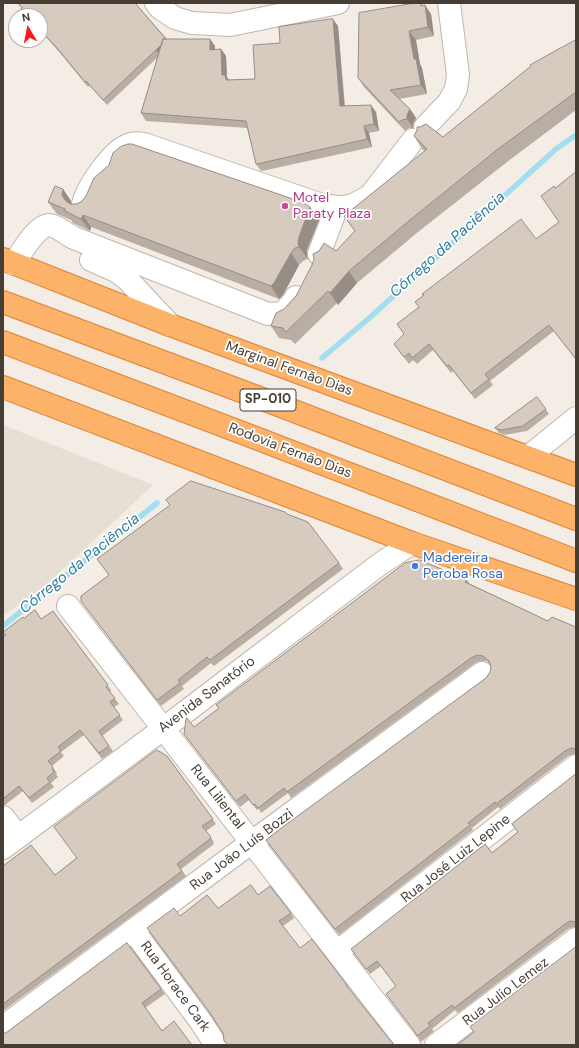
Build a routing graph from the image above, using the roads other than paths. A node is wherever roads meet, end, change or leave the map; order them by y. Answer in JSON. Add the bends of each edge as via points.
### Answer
{"nodes":[{"id":1,"x":156,"y":3,"type":"edge"},
{"id":2,"x":338,"y":3,"type":"edge"},
{"id":3,"x":449,"y":3,"type":"edge"},
{"id":4,"x":83,"y":204,"type":"edge"},
{"id":5,"x":337,"y":207,"type":"junction"},
{"id":6,"x":75,"y":236,"type":"junction"},
{"id":7,"x":319,"y":254,"type":"edge"},
{"id":8,"x":9,"y":262,"type":"edge"},
{"id":9,"x":307,"y":277,"type":"edge"},
{"id":10,"x":3,"y":302,"type":"edge"},
{"id":11,"x":170,"y":325,"type":"junction"},
{"id":12,"x":3,"y":342,"type":"edge"},
{"id":13,"x":3,"y":387,"type":"edge"},
{"id":14,"x":576,"y":418,"type":"edge"},
{"id":15,"x":528,"y":457,"type":"junction"},
{"id":16,"x":576,"y":475,"type":"edge"},
{"id":17,"x":576,"y":519,"type":"edge"},
{"id":18,"x":412,"y":543,"type":"junction"},
{"id":19,"x":576,"y":561,"type":"edge"},
{"id":20,"x":576,"y":599,"type":"edge"},
{"id":21,"x":68,"y":606,"type":"dead end"},
{"id":22,"x":482,"y":673,"type":"dead end"},
{"id":23,"x":163,"y":728,"type":"junction"},
{"id":24,"x":576,"y":766,"type":"edge"},
{"id":25,"x":3,"y":818,"type":"edge"},
{"id":26,"x":10,"y":842,"type":"edge"},
{"id":27,"x":252,"y":842,"type":"junction"},
{"id":28,"x":133,"y":930,"type":"junction"},
{"id":29,"x":576,"y":939,"type":"edge"},
{"id":30,"x":337,"y":952,"type":"junction"},
{"id":31,"x":3,"y":1027,"type":"edge"},
{"id":32,"x":216,"y":1045,"type":"edge"},
{"id":33,"x":409,"y":1045,"type":"edge"},
{"id":34,"x":436,"y":1045,"type":"edge"}],
"edges":[{"from":1,"to":2,"type":"street","via":[[175,18],[192,23],[230,25]]},
{"from":3,"to":5,"type":"street","via":[[458,75],[456,89],[449,102],[419,133],[370,196],[355,204]]},
{"from":4,"to":5,"type":"street","via":[[97,175],[108,161],[128,144],[137,143],[322,205]]},
{"from":5,"to":7,"type":"street"},
{"from":6,"to":8,"type":"street","via":[[52,226],[44,226]]},
{"from":6,"to":9,"type":"street","via":[[268,314],[283,313],[294,302]]},
{"from":6,"to":11,"type":"street","via":[[72,247],[74,251],[116,271],[128,280]]},
{"from":8,"to":11,"type":"highway","name":"Marginal Fernão Dias","number":"SP-010"},
{"from":10,"to":17,"type":"highway","number":"SP-010","via":[[274,402]]},
{"from":11,"to":15,"type":"highway","name":"Marginal Fernão Dias","number":"SP-010"},
{"from":12,"to":19,"type":"highway","name":"Rodovia Fernão Dias","number":"SP-010"},
{"from":13,"to":18,"type":"highway"},
{"from":14,"to":15,"type":"street"},
{"from":15,"to":16,"type":"highway","name":"Marginal Fernão Dias","number":"SP-010"},
{"from":18,"to":20,"type":"highway"},
{"from":18,"to":23,"type":"street","name":"Avenida Sanatório","via":[[380,564]]},
{"from":21,"to":23,"type":"street","name":"Rua Liliental"},
{"from":22,"to":27,"type":"street","name":"Rua João Luís Bozzi"},
{"from":23,"to":26,"type":"street","name":"Avenida Sanatório"},
{"from":23,"to":27,"type":"street","name":"Rua Liliental"},
{"from":24,"to":30,"type":"street","name":"Rua José Luiz Lepine"},
{"from":25,"to":26,"type":"street"},
{"from":27,"to":28,"type":"street","name":"Rua João Luís Bozzi"},
{"from":27,"to":30,"type":"street","name":"Rua Liliental"},
{"from":28,"to":31,"type":"street","name":"Rua João Luís Bozzi"},
{"from":28,"to":32,"type":"street","name":"Rua Horace Cark"},
{"from":29,"to":34,"type":"street","name":"Rua Julio Lemez"},
{"from":30,"to":33,"type":"street","name":"Rua Liliental"}]}
